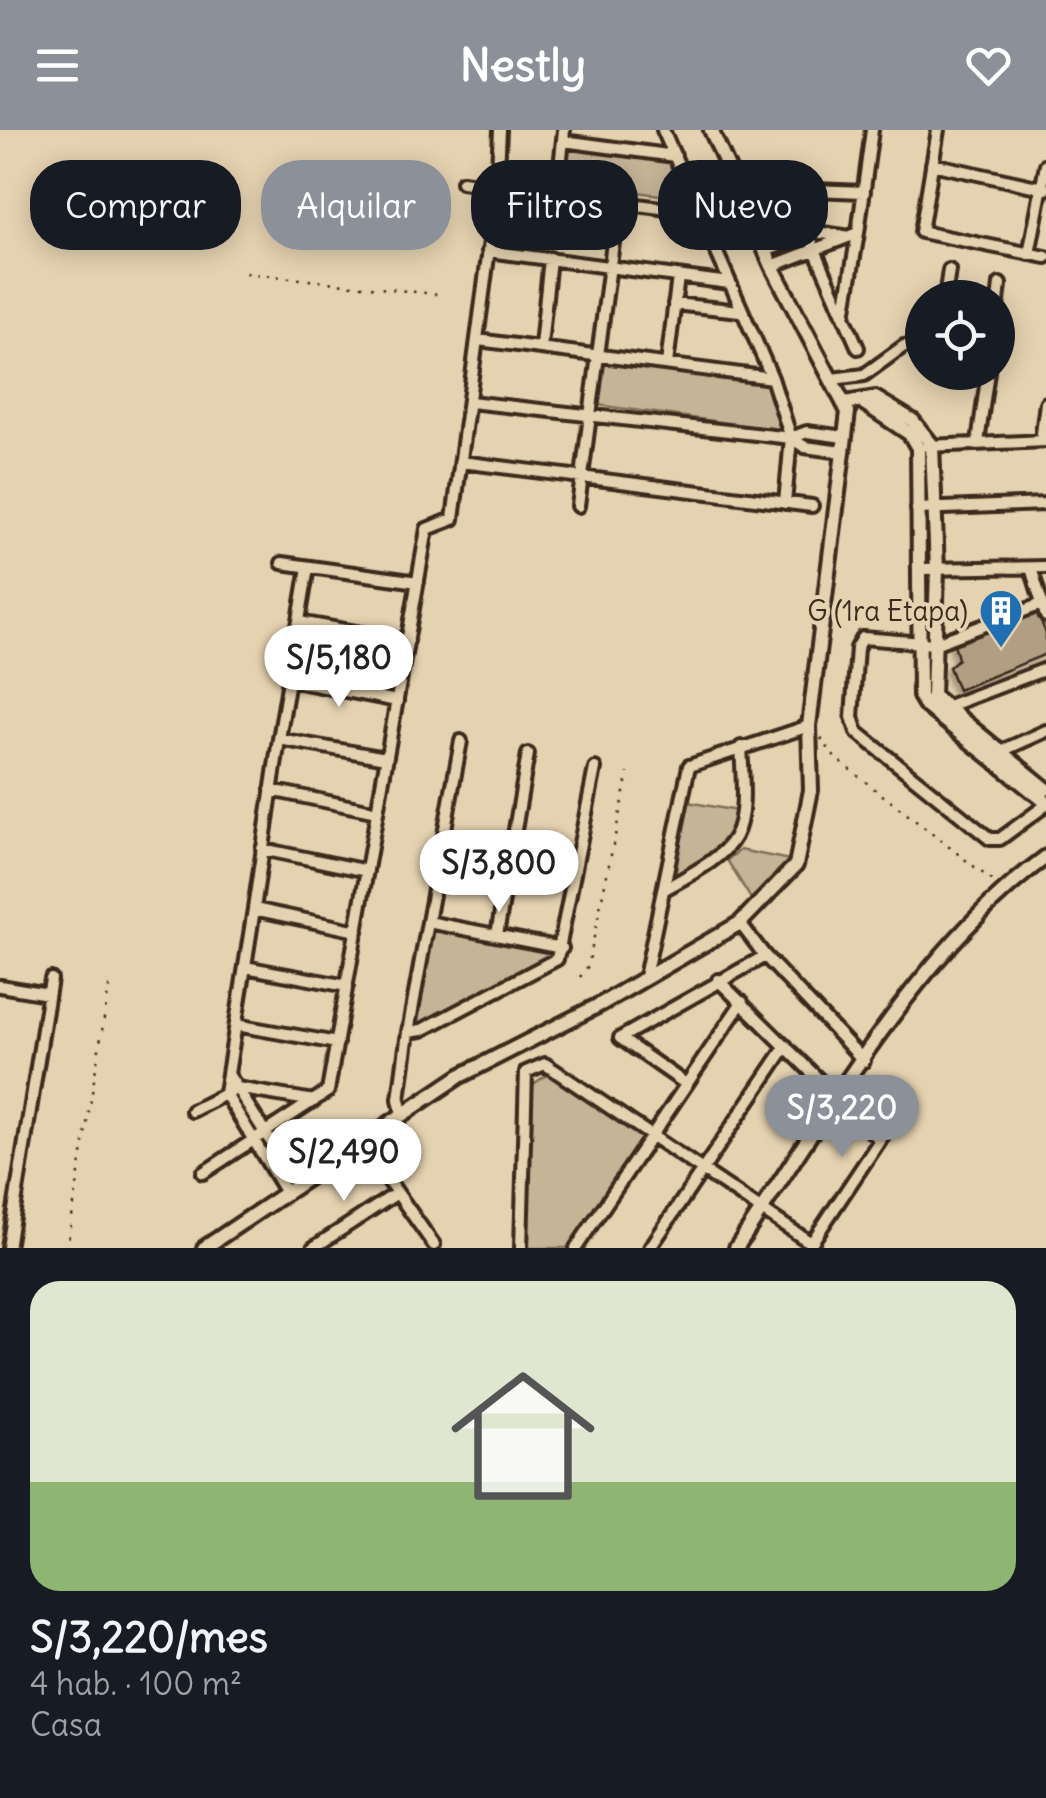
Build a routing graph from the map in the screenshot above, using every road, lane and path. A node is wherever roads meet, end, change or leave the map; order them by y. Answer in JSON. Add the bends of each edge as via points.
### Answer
{"nodes":[{"id":1,"x":500,"y":130,"type":"edge"},
{"id":2,"x":662,"y":130,"type":"edge"},
{"id":3,"x":711,"y":130,"type":"edge"},
{"id":4,"x":870,"y":130,"type":"edge"},
{"id":5,"x":938,"y":130,"type":"edge"},
{"id":6,"x":564,"y":136,"type":"edge"},
{"id":7,"x":675,"y":156,"type":"junction"},
{"id":8,"x":498,"y":160,"type":"edge"},
{"id":9,"x":677,"y":160,"type":"edge"},
{"id":10,"x":725,"y":160,"type":"edge"},
{"id":11,"x":932,"y":164,"type":"junction"},
{"id":12,"x":1046,"y":165,"type":"edge"},
{"id":13,"x":462,"y":182,"type":"dead end"},
{"id":14,"x":471,"y":184,"type":"edge"},
{"id":15,"x":1044,"y":189,"type":"edge"},
{"id":16,"x":828,"y":191,"type":"edge"},
{"id":17,"x":864,"y":192,"type":"junction"},
{"id":18,"x":828,"y":232,"type":"edge"},
{"id":19,"x":858,"y":233,"type":"junction"},
{"id":20,"x":846,"y":236,"type":"junction"},
{"id":21,"x":828,"y":242,"type":"edge"},
{"id":22,"x":613,"y":250,"type":"edge"},
{"id":23,"x":714,"y":250,"type":"edge"},
{"id":24,"x":807,"y":250,"type":"edge"},
{"id":25,"x":814,"y":250,"type":"edge"},
{"id":26,"x":488,"y":251,"type":"joint"},
{"id":27,"x":765,"y":251,"type":"edge"},
{"id":28,"x":1029,"y":254,"type":"junction"},
{"id":29,"x":1046,"y":257,"type":"edge"},
{"id":30,"x":550,"y":258,"type":"junction"},
{"id":31,"x":772,"y":266,"type":"junction"},
{"id":32,"x":611,"y":268,"type":"junction"},
{"id":33,"x":949,"y":270,"type":"dead end"},
{"id":34,"x":246,"y":273,"type":"dead end"},
{"id":35,"x":678,"y":277,"type":"junction"},
{"id":36,"x":948,"y":280,"type":"edge"},
{"id":37,"x":729,"y":283,"type":"junction"},
{"id":38,"x":443,"y":294,"type":"dead end"},
{"id":39,"x":674,"y":304,"type":"junction"},
{"id":40,"x":740,"y":311,"type":"junction"},
{"id":41,"x":844,"y":316,"type":"junction"},
{"id":42,"x":478,"y":340,"type":"junction"},
{"id":43,"x":541,"y":346,"type":"junction"},
{"id":44,"x":905,"y":346,"type":"edge"},
{"id":45,"x":858,"y":348,"type":"dead end"},
{"id":46,"x":599,"y":354,"type":"junction"},
{"id":47,"x":667,"y":364,"type":"junction"},
{"id":48,"x":772,"y":378,"type":"junction"},
{"id":49,"x":832,"y":379,"type":"junction"},
{"id":50,"x":985,"y":390,"type":"edge"},
{"id":51,"x":470,"y":402,"type":"junction"},
{"id":52,"x":845,"y":402,"type":"junction"},
{"id":53,"x":1046,"y":402,"type":"edge"},
{"id":54,"x":591,"y":417,"type":"junction"},
{"id":55,"x":844,"y":437,"type":"junction"},
{"id":56,"x":791,"y":438,"type":"junction"},
{"id":57,"x":1044,"y":441,"type":"edge"},
{"id":58,"x":978,"y":442,"type":"junction"},
{"id":59,"x":925,"y":446,"type":"junction"},
{"id":60,"x":842,"y":452,"type":"junction"},
{"id":61,"x":461,"y":462,"type":"junction"},
{"id":62,"x":582,"y":476,"type":"junction"},
{"id":63,"x":785,"y":502,"type":"junction"},
{"id":64,"x":1046,"y":504,"type":"edge"},
{"id":65,"x":578,"y":506,"type":"dead end"},
{"id":66,"x":812,"y":506,"type":"dead end"},
{"id":67,"x":932,"y":508,"type":"junction"},
{"id":68,"x":916,"y":509,"type":"junction"},
{"id":69,"x":282,"y":563,"type":"dead end"},
{"id":70,"x":308,"y":567,"type":"junction"},
{"id":71,"x":1046,"y":567,"type":"edge"},
{"id":72,"x":1031,"y":568,"type":"junction"},
{"id":73,"x":929,"y":570,"type":"junction"},
{"id":74,"x":418,"y":582,"type":"junction"},
{"id":75,"x":1044,"y":610,"type":"edge"},
{"id":76,"x":299,"y":622,"type":"junction"},
{"id":77,"x":408,"y":642,"type":"junction"},
{"id":78,"x":927,"y":643,"type":"junction"},
{"id":79,"x":1046,"y":669,"type":"edge"},
{"id":80,"x":289,"y":680,"type":"junction"},
{"id":81,"x":397,"y":701,"type":"junction"},
{"id":82,"x":939,"y":710,"type":"junction"},
{"id":83,"x":809,"y":726,"type":"junction"},
{"id":84,"x":1046,"y":731,"type":"edge"},
{"id":85,"x":279,"y":739,"type":"junction"},
{"id":86,"x":462,"y":741,"type":"dead end"},
{"id":87,"x":741,"y":748,"type":"junction"},
{"id":88,"x":528,"y":754,"type":"dead end"},
{"id":89,"x":995,"y":755,"type":"junction"},
{"id":90,"x":386,"y":758,"type":"junction"},
{"id":91,"x":596,"y":768,"type":"dead end"},
{"id":92,"x":628,"y":773,"type":"dead end"},
{"id":93,"x":1046,"y":789,"type":"edge"},
{"id":94,"x":271,"y":790,"type":"junction"},
{"id":95,"x":1046,"y":804,"type":"edge"},
{"id":96,"x":377,"y":812,"type":"junction"},
{"id":97,"x":262,"y":849,"type":"junction"},
{"id":98,"x":1046,"y":857,"type":"edge"},
{"id":99,"x":367,"y":871,"type":"junction"},
{"id":100,"x":664,"y":889,"type":"junction"},
{"id":101,"x":1002,"y":890,"type":"junction"},
{"id":102,"x":254,"y":908,"type":"junction"},
{"id":103,"x":428,"y":922,"type":"junction"},
{"id":104,"x":740,"y":923,"type":"junction"},
{"id":105,"x":357,"y":931,"type":"junction"},
{"id":106,"x":497,"y":935,"type":"junction"},
{"id":107,"x":562,"y":948,"type":"junction"},
{"id":108,"x":764,"y":956,"type":"junction"},
{"id":109,"x":245,"y":966,"type":"junction"},
{"id":110,"x":580,"y":977,"type":"dead end"},
{"id":111,"x":645,"y":977,"type":"junction"},
{"id":112,"x":51,"y":979,"type":"dead end"},
{"id":113,"x":718,"y":980,"type":"junction"},
{"id":114,"x":110,"y":981,"type":"dead end"},
{"id":115,"x":0,"y":986,"type":"edge"},
{"id":116,"x":347,"y":986,"type":"junction"},
{"id":117,"x":48,"y":994,"type":"junction"},
{"id":118,"x":742,"y":1002,"type":"junction"},
{"id":119,"x":236,"y":1025,"type":"junction"},
{"id":120,"x":408,"y":1032,"type":"junction"},
{"id":121,"x":337,"y":1043,"type":"junction"},
{"id":122,"x":786,"y":1046,"type":"junction"},
{"id":123,"x":864,"y":1061,"type":"junction"},
{"id":124,"x":228,"y":1074,"type":"junction"},
{"id":125,"x":686,"y":1084,"type":"junction"},
{"id":126,"x":237,"y":1088,"type":"junction"},
{"id":127,"x":225,"y":1093,"type":"junction"},
{"id":128,"x":910,"y":1094,"type":"dead end"},
{"id":129,"x":837,"y":1100,"type":"junction"},
{"id":130,"x":314,"y":1101,"type":"junction"},
{"id":131,"x":192,"y":1111,"type":"dead end"},
{"id":132,"x":402,"y":1115,"type":"junction"},
{"id":133,"x":265,"y":1133,"type":"junction"},
{"id":134,"x":652,"y":1136,"type":"junction"},
{"id":135,"x":254,"y":1140,"type":"junction"},
{"id":136,"x":880,"y":1140,"type":"junction"},
{"id":137,"x":362,"y":1143,"type":"junction"},
{"id":138,"x":704,"y":1168,"type":"junction"},
{"id":139,"x":203,"y":1174,"type":"dead end"},
{"id":140,"x":291,"y":1187,"type":"junction"},
{"id":141,"x":397,"y":1193,"type":"junction"},
{"id":142,"x":763,"y":1209,"type":"junction"},
{"id":143,"x":447,"y":1237,"type":"dead end"},
{"id":144,"x":809,"y":1246,"type":"edge"},
{"id":145,"x":432,"y":1247,"type":"edge"},
{"id":146,"x":8,"y":1248,"type":"edge"},
{"id":147,"x":67,"y":1248,"type":"edge"},
{"id":148,"x":204,"y":1248,"type":"edge"},
{"id":149,"x":314,"y":1248,"type":"edge"},
{"id":150,"x":520,"y":1248,"type":"edge"},
{"id":151,"x":576,"y":1248,"type":"edge"},
{"id":152,"x":650,"y":1248,"type":"edge"},
{"id":153,"x":736,"y":1248,"type":"edge"}],
"edges":[{"from":1,"to":8,"type":"street"},
{"from":2,"to":7,"type":"street"},
{"from":3,"to":10,"type":"street"},
{"from":4,"to":17,"type":"street"},
{"from":5,"to":11,"type":"street"},
{"from":6,"to":7,"type":"street"},
{"from":7,"to":9,"type":"street"},
{"from":11,"to":15,"type":"street"},
{"from":11,"to":28,"type":"street","via":[[921,232]]},
{"from":12,"to":15,"type":"street"},
{"from":13,"to":14,"type":"street"},
{"from":15,"to":28,"type":"street"},
{"from":16,"to":17,"type":"street"},
{"from":17,"to":19,"type":"street"},
{"from":18,"to":20,"type":"street"},
{"from":19,"to":20,"type":"street"},
{"from":19,"to":41,"type":"street"},
{"from":20,"to":21,"type":"street"},
{"from":22,"to":32,"type":"street"},
{"from":23,"to":37,"type":"street"},
{"from":24,"to":31,"type":"street"},
{"from":25,"to":41,"type":"street"},
{"from":26,"to":30,"type":"street"},
{"from":26,"to":42,"type":"street"},
{"from":27,"to":31,"type":"street"},
{"from":28,"to":29,"type":"street"},
{"from":30,"to":32,"type":"street"},
{"from":30,"to":43,"type":"street"},
{"from":31,"to":49,"type":"street"},
{"from":32,"to":35,"type":"street"},
{"from":32,"to":46,"type":"street"},
{"from":33,"to":36,"type":"street"},
{"from":34,"to":38,"type":"path"},
{"from":35,"to":37,"type":"street"},
{"from":35,"to":39,"type":"street"},
{"from":37,"to":40,"type":"street"},
{"from":39,"to":40,"type":"street"},
{"from":39,"to":47,"type":"street"},
{"from":40,"to":48,"type":"street"},
{"from":41,"to":45,"type":"street"},
{"from":42,"to":43,"type":"street"},
{"from":42,"to":51,"type":"street"},
{"from":43,"to":46,"type":"street"},
{"from":44,"to":49,"type":"street","via":[[864,375]]},
{"from":46,"to":47,"type":"street"},
{"from":46,"to":54,"type":"street"},
{"from":47,"to":48,"type":"street"},
{"from":48,"to":56,"type":"street"},
{"from":49,"to":52,"type":"street"},
{"from":50,"to":58,"type":"street"},
{"from":51,"to":54,"type":"street"},
{"from":51,"to":61,"type":"street"},
{"from":52,"to":55,"type":"street"},
{"from":52,"to":59,"type":"street","via":[[875,398],[901,411],[923,430]]},
{"from":53,"to":57,"type":"street"},
{"from":54,"to":56,"type":"street"},
{"from":54,"to":62,"type":"street"},
{"from":55,"to":56,"type":"street","via":[[807,432]]},
{"from":55,"to":60,"type":"street"},
{"from":56,"to":60,"type":"street"},
{"from":56,"to":63,"type":"street"},
{"from":57,"to":58,"type":"street"},
{"from":58,"to":59,"type":"street"},
{"from":59,"to":67,"type":"street"},
{"from":59,"to":68,"type":"street"},
{"from":60,"to":83,"type":"street"},
{"from":61,"to":62,"type":"street"},
{"from":61,"to":74,"type":"street","via":[[453,519],[427,528]]},
{"from":62,"to":63,"type":"street"},
{"from":62,"to":65,"type":"street"},
{"from":63,"to":66,"type":"street"},
{"from":64,"to":67,"type":"street"},
{"from":67,"to":68,"type":"street"},
{"from":67,"to":73,"type":"street"},
{"from":68,"to":73,"type":"street"},
{"from":69,"to":70,"type":"street"},
{"from":70,"to":74,"type":"street"},
{"from":70,"to":76,"type":"street"},
{"from":71,"to":72,"type":"street"},
{"from":72,"to":73,"type":"street"},
{"from":72,"to":75,"type":"street"},
{"from":73,"to":78,"type":"street"},
{"from":74,"to":77,"type":"street"},
{"from":75,"to":78,"type":"street"},
{"from":76,"to":77,"type":"street"},
{"from":76,"to":80,"type":"street"},
{"from":77,"to":81,"type":"street"},
{"from":78,"to":82,"type":"street"},
{"from":78,"to":95,"type":"street","via":[[874,637],[859,642],[852,717],[857,732],[990,839],[1000,839]]},
{"from":79,"to":82,"type":"street"},
{"from":80,"to":81,"type":"street"},
{"from":80,"to":85,"type":"street"},
{"from":81,"to":90,"type":"street"},
{"from":82,"to":89,"type":"street"},
{"from":83,"to":87,"type":"street"},
{"from":83,"to":101,"type":"path","via":[[835,758]]},
{"from":83,"to":104,"type":"street","via":[[810,790],[796,865]]},
{"from":84,"to":89,"type":"street"},
{"from":85,"to":90,"type":"street"},
{"from":85,"to":94,"type":"street"},
{"from":86,"to":103,"type":"street"},
{"from":87,"to":100,"type":"street","via":[[689,766]]},
{"from":87,"to":100,"type":"street","via":[[744,790],[736,842]]},
{"from":88,"to":106,"type":"street"},
{"from":89,"to":93,"type":"street"},
{"from":89,"to":95,"type":"street"},
{"from":90,"to":96,"type":"street"},
{"from":91,"to":107,"type":"street"},
{"from":92,"to":110,"type":"path","via":[[588,966]]},
{"from":94,"to":96,"type":"street"},
{"from":94,"to":97,"type":"street"},
{"from":96,"to":99,"type":"street"},
{"from":97,"to":99,"type":"street"},
{"from":97,"to":102,"type":"street"},
{"from":98,"to":101,"type":"street"},
{"from":99,"to":105,"type":"street"},
{"from":100,"to":111,"type":"street"},
{"from":101,"to":123,"type":"street","via":[[921,982]]},
{"from":102,"to":105,"type":"street"},
{"from":102,"to":109,"type":"street"},
{"from":103,"to":106,"type":"street"},
{"from":103,"to":120,"type":"street"},
{"from":104,"to":108,"type":"street"},
{"from":104,"to":111,"type":"street"},
{"from":105,"to":116,"type":"street"},
{"from":106,"to":107,"type":"street"},
{"from":107,"to":120,"type":"street","via":[[548,967]]},
{"from":108,"to":113,"type":"street"},
{"from":108,"to":123,"type":"street"},
{"from":109,"to":116,"type":"street"},
{"from":109,"to":119,"type":"street"},
{"from":111,"to":132,"type":"street","via":[[460,1076]]},
{"from":112,"to":117,"type":"street"},
{"from":113,"to":118,"type":"street"},
{"from":113,"to":125,"type":"street","via":[[620,1038]]},
{"from":114,"to":147,"type":"path"},
{"from":115,"to":117,"type":"street"},
{"from":116,"to":121,"type":"street"},
{"from":117,"to":146,"type":"street"},
{"from":118,"to":122,"type":"street"},
{"from":118,"to":125,"type":"street"},
{"from":119,"to":121,"type":"street"},
{"from":119,"to":124,"type":"street"},
{"from":120,"to":132,"type":"street","via":[[398,1099]]},
{"from":121,"to":130,"type":"street","via":[[328,1091]]},
{"from":122,"to":129,"type":"street"},
{"from":122,"to":138,"type":"street"},
{"from":123,"to":129,"type":"street"},
{"from":124,"to":126,"type":"street"},
{"from":124,"to":127,"type":"street"},
{"from":125,"to":134,"type":"street"},
{"from":126,"to":127,"type":"street"},
{"from":126,"to":130,"type":"street"},
{"from":126,"to":133,"type":"street"},
{"from":127,"to":131,"type":"street"},
{"from":127,"to":135,"type":"street"},
{"from":128,"to":136,"type":"street"},
{"from":129,"to":136,"type":"street"},
{"from":129,"to":142,"type":"street"},
{"from":130,"to":133,"type":"street"},
{"from":132,"to":137,"type":"street"},
{"from":133,"to":135,"type":"street"},
{"from":133,"to":140,"type":"street"},
{"from":134,"to":138,"type":"street"},
{"from":134,"to":150,"type":"street","via":[[545,1064],[526,1072]]},
{"from":134,"to":151,"type":"street"},
{"from":135,"to":139,"type":"street"},
{"from":135,"to":140,"type":"street"},
{"from":136,"to":144,"type":"street"},
{"from":137,"to":140,"type":"street"},
{"from":137,"to":141,"type":"street"},
{"from":138,"to":142,"type":"street"},
{"from":138,"to":152,"type":"street"},
{"from":140,"to":148,"type":"street"},
{"from":141,"to":145,"type":"street"},
{"from":141,"to":149,"type":"street"},
{"from":142,"to":144,"type":"street"},
{"from":142,"to":153,"type":"street"},
{"from":143,"to":145,"type":"street"}]}
